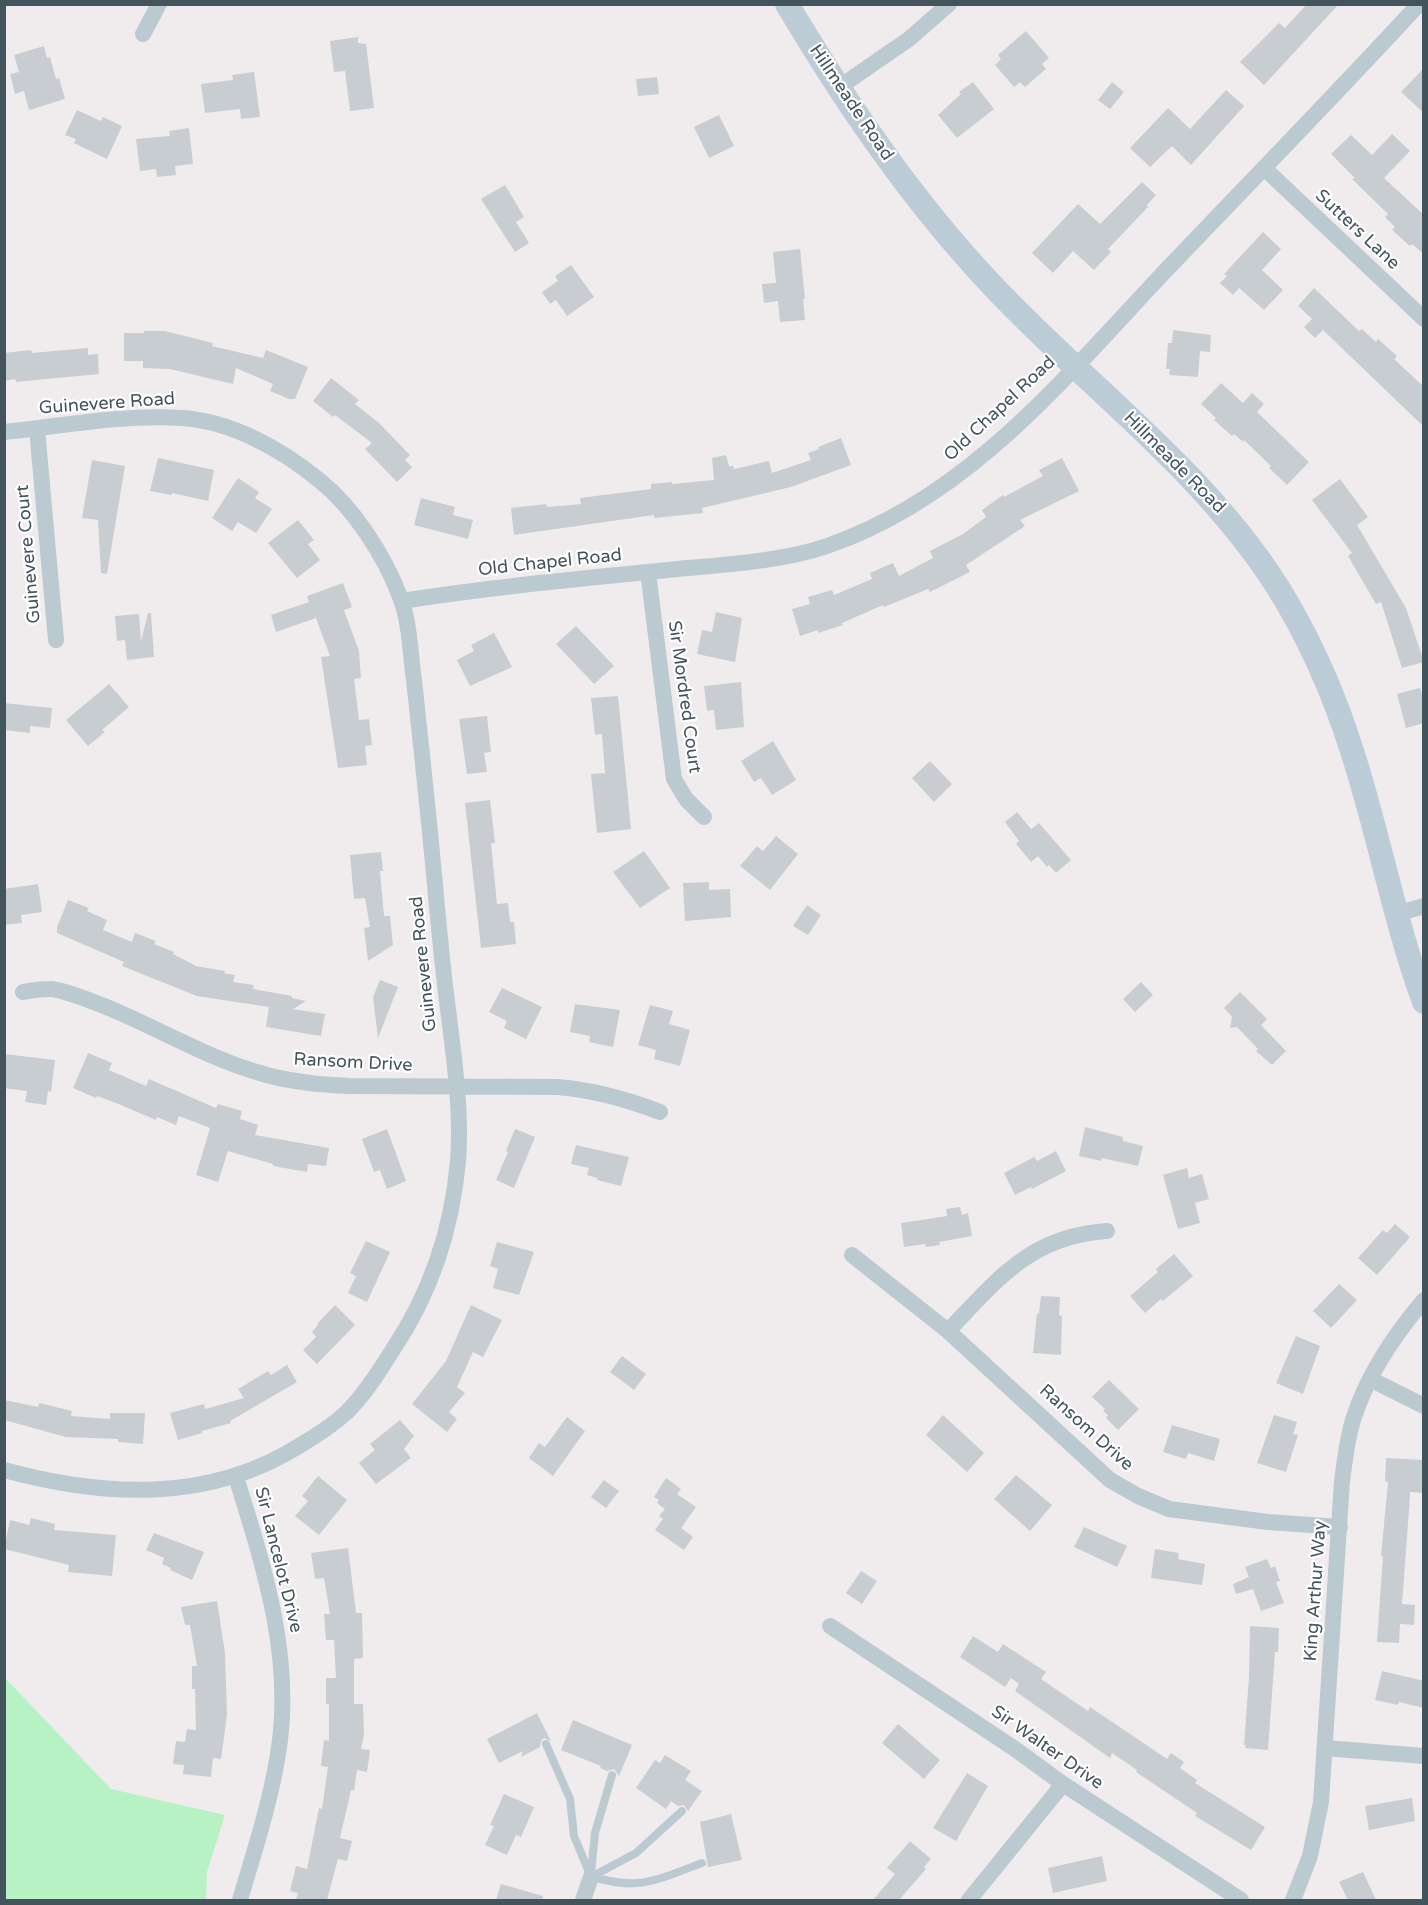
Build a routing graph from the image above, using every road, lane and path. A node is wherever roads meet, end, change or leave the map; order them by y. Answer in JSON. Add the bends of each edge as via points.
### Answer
{"nodes":[{"id":1,"x":159,"y":4,"type":"edge"},
{"id":2,"x":787,"y":4,"type":"edge"},
{"id":3,"x":949,"y":4,"type":"edge"},
{"id":4,"x":1419,"y":4,"type":"edge"},
{"id":5,"x":142,"y":34,"type":"dead end"},
{"id":6,"x":838,"y":88,"type":"junction"},
{"id":7,"x":1264,"y":168,"type":"junction"},
{"id":8,"x":1424,"y":319,"type":"edge"},
{"id":9,"x":1074,"y":367,"type":"junction"},
{"id":10,"x":37,"y":429,"type":"junction"},
{"id":11,"x":4,"y":432,"type":"edge"},
{"id":12,"x":648,"y":572,"type":"junction"},
{"id":13,"x":402,"y":601,"type":"junction"},
{"id":14,"x":56,"y":640,"type":"dead end"},
{"id":15,"x":704,"y":817,"type":"dead end"},
{"id":16,"x":1424,"y":906,"type":"edge"},
{"id":17,"x":1396,"y":914,"type":"junction"},
{"id":18,"x":23,"y":992,"type":"dead end"},
{"id":19,"x":1424,"y":1002,"type":"edge"},
{"id":20,"x":456,"y":1088,"type":"junction"},
{"id":21,"x":660,"y":1112,"type":"dead end"},
{"id":22,"x":1107,"y":1232,"type":"dead end"},
{"id":23,"x":852,"y":1255,"type":"dead end"},
{"id":24,"x":1424,"y":1300,"type":"edge"},
{"id":25,"x":948,"y":1331,"type":"junction"},
{"id":26,"x":1370,"y":1379,"type":"junction"},
{"id":27,"x":1424,"y":1406,"type":"edge"},
{"id":28,"x":4,"y":1470,"type":"edge"},
{"id":29,"x":236,"y":1477,"type":"junction"},
{"id":30,"x":1340,"y":1527,"type":"junction"},
{"id":31,"x":830,"y":1626,"type":"dead end"},
{"id":32,"x":546,"y":1744,"type":"dead end"},
{"id":33,"x":1325,"y":1748,"type":"junction"},
{"id":34,"x":1424,"y":1756,"type":"edge"},
{"id":35,"x":612,"y":1775,"type":"dead end"},
{"id":36,"x":1063,"y":1784,"type":"junction"},
{"id":37,"x":682,"y":1811,"type":"dead end"},
{"id":38,"x":702,"y":1863,"type":"dead end"},
{"id":39,"x":591,"y":1877,"type":"junction"},
{"id":40,"x":240,"y":1900,"type":"edge"},
{"id":41,"x":583,"y":1900,"type":"edge"},
{"id":42,"x":969,"y":1900,"type":"edge"},
{"id":43,"x":1241,"y":1900,"type":"edge"},
{"id":44,"x":1293,"y":1900,"type":"edge"}],
"edges":[{"from":1,"to":5,"type":"street"},
{"from":2,"to":6,"type":"street","name":"Hillmeade Road"},
{"from":3,"to":6,"type":"street","via":[[909,39]]},
{"from":4,"to":7,"type":"street","name":"Old Chapel Road"},
{"from":6,"to":9,"type":"street","name":"Hillmeade Road","via":[[942,228],[990,283]]},
{"from":7,"to":8,"type":"street","name":"Sutters Lane"},
{"from":7,"to":9,"type":"street","name":"Old Chapel Road"},
{"from":9,"to":12,"type":"street","name":"Old Chapel Road","via":[[972,465],[871,528],[815,550]]},
{"from":9,"to":17,"type":"street","name":"Hillmeade Road","via":[[1200,486],[1230,519],[1278,587],[1336,705]]},
{"from":10,"to":11,"type":"street","name":"Guinevere Road"},
{"from":10,"to":13,"type":"street","name":"Guinevere Road","via":[[147,417],[180,418],[224,427],[261,442],[302,467],[343,503],[383,561]]},
{"from":10,"to":14,"type":"street","name":"Guinevere Court"},
{"from":12,"to":13,"type":"street","name":"Old Chapel Road"},
{"from":12,"to":15,"type":"street","name":"Sir Mordred Court","via":[[674,779]]},
{"from":13,"to":20,"type":"street","name":"Guinevere Road","via":[[423,756]]},
{"from":16,"to":17,"type":"street"},
{"from":17,"to":19,"type":"street","name":"Hillmeade Road"},
{"from":18,"to":20,"type":"street","name":"Ransom Drive","via":[[50,989],[74,994],[230,1062],[286,1080]]},
{"from":20,"to":21,"type":"street","name":"Ransom Drive","via":[[511,1085],[579,1089],[612,1095]]},
{"from":20,"to":29,"type":"street","name":"Guinevere Road","via":[[458,1155],[449,1223],[433,1271],[403,1336],[346,1413],[288,1453]]},
{"from":22,"to":25,"type":"street","via":[[1064,1238],[1034,1252],[1008,1271]]},
{"from":23,"to":25,"type":"street","name":"Ransom Drive"},
{"from":24,"to":26,"type":"street","name":"King Arthur Way"},
{"from":25,"to":30,"type":"street","name":"Ransom Drive","via":[[1110,1480],[1138,1496],[1169,1509],[1195,1514]]},
{"from":26,"to":27,"type":"street"},
{"from":26,"to":30,"type":"street","name":"King Arthur Way","via":[[1349,1433]]},
{"from":28,"to":29,"type":"street","name":"Guinevere Road","via":[[52,1482],[131,1491],[172,1489]]},
{"from":29,"to":40,"type":"street","name":"Sir Lancelot Drive","via":[[271,1599],[279,1642],[282,1706],[272,1788]]},
{"from":30,"to":33,"type":"street","name":"King Arthur Way"},
{"from":31,"to":36,"type":"street","name":"Sir Walter Drive"},
{"from":32,"to":39,"type":"lane","via":[[570,1799],[574,1836]]},
{"from":33,"to":34,"type":"street"},
{"from":33,"to":44,"type":"street","name":"King Arthur Way","via":[[1315,1833]]},
{"from":35,"to":39,"type":"lane","via":[[595,1833]]},
{"from":36,"to":42,"type":"street"},
{"from":36,"to":43,"type":"street","name":"Sir Walter Drive"},
{"from":37,"to":39,"type":"lane","via":[[636,1853]]},
{"from":38,"to":39,"type":"lane","via":[[638,1884]]},
{"from":39,"to":41,"type":"street"}]}
